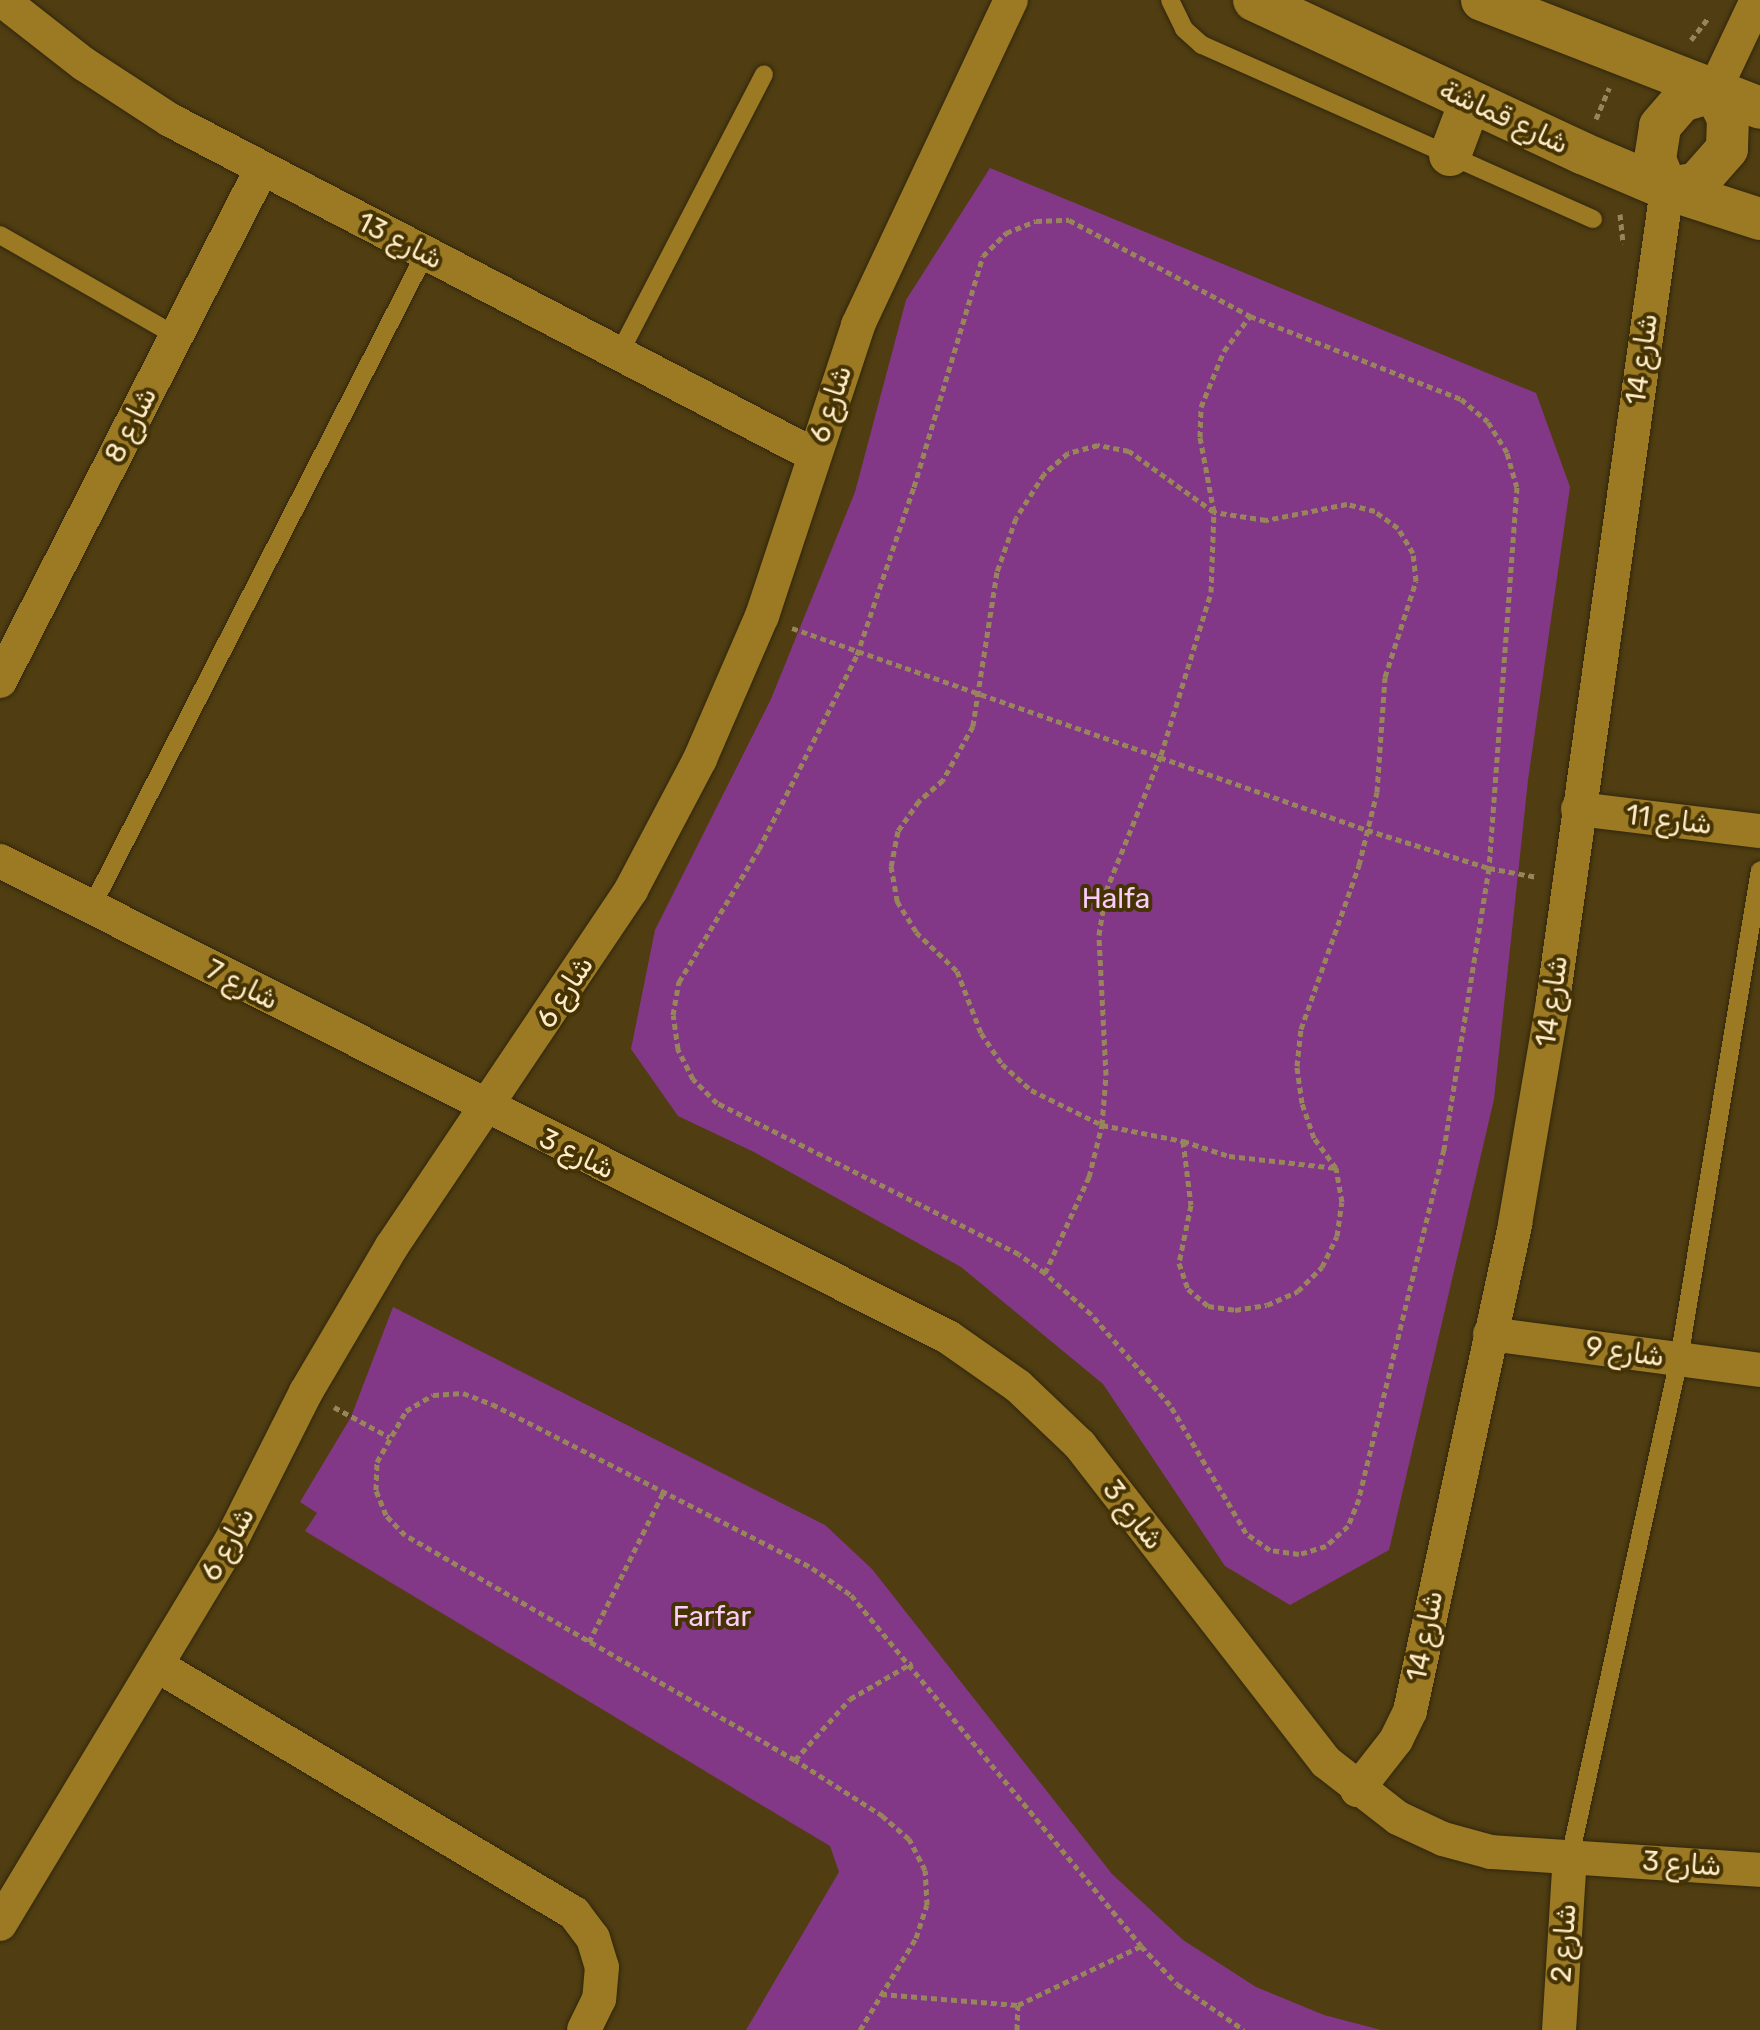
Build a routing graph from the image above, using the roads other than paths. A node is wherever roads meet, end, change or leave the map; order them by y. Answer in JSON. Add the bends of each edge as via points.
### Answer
{"nodes":[{"id":1,"x":2,"y":0,"type":"edge"},
{"id":2,"x":1011,"y":0,"type":"edge"},
{"id":3,"x":1170,"y":0,"type":"edge"},
{"id":4,"x":1254,"y":0,"type":"edge"},
{"id":5,"x":1482,"y":0,"type":"edge"},
{"id":6,"x":1757,"y":0,"type":"edge"},
{"id":7,"x":764,"y":74,"type":"dead end"},
{"id":8,"x":1714,"y":91,"type":"junction"},
{"id":9,"x":1470,"y":102,"type":"junction"},
{"id":10,"x":1760,"y":108,"type":"edge"},
{"id":11,"x":1450,"y":155,"type":"junction"},
{"id":12,"x":261,"y":170,"type":"junction"},
{"id":13,"x":1667,"y":189,"type":"junction"},
{"id":14,"x":1593,"y":219,"type":"dead end"},
{"id":15,"x":1760,"y":219,"type":"edge"},
{"id":16,"x":0,"y":235,"type":"edge"},
{"id":17,"x":425,"y":254,"type":"junction"},
{"id":18,"x":176,"y":336,"type":"junction"},
{"id":19,"x":619,"y":354,"type":"junction"},
{"id":20,"x":814,"y":455,"type":"junction"},
{"id":21,"x":0,"y":681,"type":"edge"},
{"id":22,"x":1578,"y":809,"type":"junction"},
{"id":23,"x":1760,"y":831,"type":"edge"},
{"id":24,"x":0,"y":861,"type":"edge"},
{"id":25,"x":1760,"y":871,"type":"edge"},
{"id":26,"x":91,"y":908,"type":"junction"},
{"id":27,"x":485,"y":1109,"type":"junction"},
{"id":28,"x":1490,"y":1334,"type":"junction"},
{"id":29,"x":1679,"y":1359,"type":"junction"},
{"id":30,"x":1760,"y":1370,"type":"edge"},
{"id":31,"x":158,"y":1666,"type":"junction"},
{"id":32,"x":1357,"y":1790,"type":"junction"},
{"id":33,"x":1570,"y":1857,"type":"junction"},
{"id":34,"x":1760,"y":1870,"type":"edge"},
{"id":35,"x":0,"y":1924,"type":"edge"},
{"id":36,"x":584,"y":2030,"type":"edge"},
{"id":37,"x":1559,"y":2030,"type":"edge"}],
"edges":[{"from":1,"to":12,"type":"street","name":"شارع 13","via":[[84,64]]},
{"from":2,"to":20,"type":"street","name":"شارع 6","via":[[884,261]]},
{"from":3,"to":11,"type":"lane","via":[[1184,29],[1202,45]]},
{"from":4,"to":9,"type":"street","name":"شارع قماشة"},
{"from":5,"to":8,"type":"street"},
{"from":6,"to":8,"type":"street"},
{"from":7,"to":19,"type":"lane"},
{"from":8,"to":10,"type":"street"},
{"from":8,"to":13,"type":"street","via":[[1682,101],[1660,126],[1655,159]]},
{"from":8,"to":13,"type":"street","via":[[1728,118],[1727,149],[1697,183]]},
{"from":9,"to":11,"type":"street"},
{"from":9,"to":13,"type":"street","name":"شارع قماشة"},
{"from":11,"to":14,"type":"lane"},
{"from":12,"to":17,"type":"street","name":"شارع 13"},
{"from":12,"to":18,"type":"street","name":"شارع 8"},
{"from":13,"to":15,"type":"street","name":"شارع قماشة"},
{"from":13,"to":22,"type":"street","name":"شارع 14"},
{"from":16,"to":18,"type":"lane"},
{"from":17,"to":19,"type":"street","name":"شارع 13"},
{"from":17,"to":26,"type":"lane"},
{"from":18,"to":21,"type":"street","name":"شارع 8"},
{"from":19,"to":20,"type":"street","name":"شارع 13"},
{"from":20,"to":27,"type":"street","name":"شارع 6","via":[[762,616],[700,759],[631,890]]},
{"from":22,"to":23,"type":"street","name":"شارع 11"},
{"from":22,"to":28,"type":"street","name":"شارع 14","via":[[1536,1113]]},
{"from":24,"to":26,"type":"street","name":"شارع 7"},
{"from":25,"to":29,"type":"lane"},
{"from":26,"to":27,"type":"street","name":"شارع 7"},
{"from":27,"to":31,"type":"street","name":"شارع 6","via":[[392,1246],[306,1392],[230,1543]]},
{"from":27,"to":32,"type":"street","name":"شارع 3","via":[[948,1337],[1018,1386],[1080,1445],[1300,1731]]},
{"from":28,"to":29,"type":"street","name":"شارع 9"},
{"from":28,"to":32,"type":"street","name":"شارع 14","via":[[1410,1711],[1387,1753]]},
{"from":29,"to":30,"type":"street","name":"شارع 9"},
{"from":29,"to":33,"type":"lane"},
{"from":31,"to":35,"type":"street","name":"شارع 6"},
{"from":31,"to":36,"type":"street","via":[[574,1913],[593,1938],[602,1967],[599,1999]]},
{"from":32,"to":33,"type":"street","name":"شارع 3","via":[[1398,1818],[1443,1839],[1491,1852]]},
{"from":33,"to":34,"type":"street","name":"شارع 3"},
{"from":33,"to":37,"type":"street","name":"شارع 2"}]}
